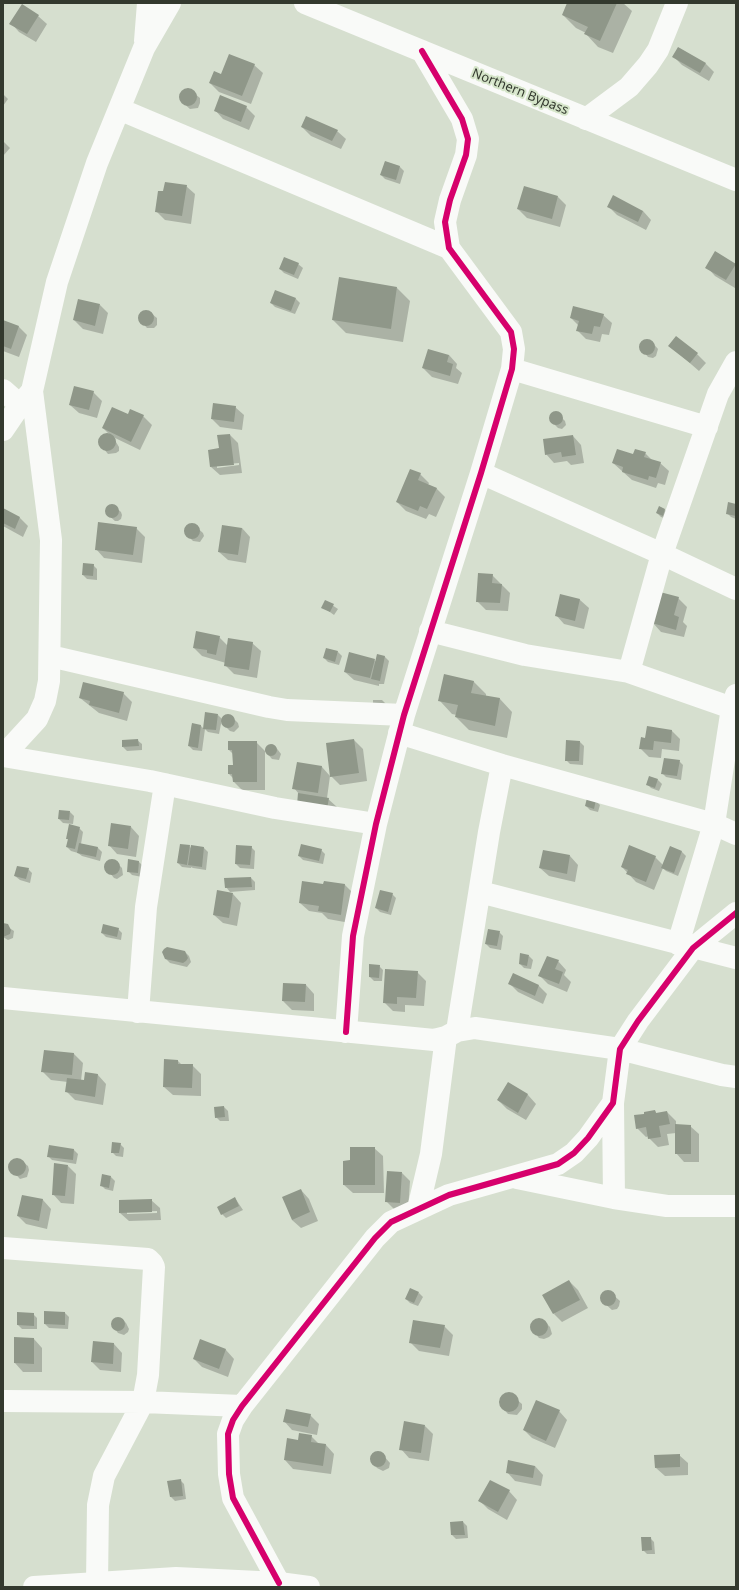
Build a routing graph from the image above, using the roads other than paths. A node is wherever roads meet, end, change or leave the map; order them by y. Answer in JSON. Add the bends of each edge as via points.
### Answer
{"nodes":[{"id":1,"x":148,"y":3,"type":"edge"},
{"id":2,"x":170,"y":3,"type":"edge"},
{"id":3,"x":305,"y":3,"type":"edge"},
{"id":4,"x":677,"y":3,"type":"edge"},
{"id":5,"x":144,"y":48,"type":"junction"},
{"id":6,"x":422,"y":51,"type":"junction"},
{"id":7,"x":119,"y":109,"type":"junction"},
{"id":8,"x":586,"y":119,"type":"junction"},
{"id":9,"x":736,"y":180,"type":"edge"},
{"id":10,"x":449,"y":248,"type":"junction"},
{"id":11,"x":736,"y":362,"type":"edge"},
{"id":12,"x":512,"y":369,"type":"junction"},
{"id":13,"x":3,"y":390,"type":"edge"},
{"id":14,"x":26,"y":398,"type":"junction"},
{"id":15,"x":706,"y":427,"type":"junction"},
{"id":16,"x":3,"y":430,"type":"edge"},
{"id":17,"x":481,"y":473,"type":"junction"},
{"id":18,"x":662,"y":554,"type":"junction"},
{"id":19,"x":736,"y":589,"type":"edge"},
{"id":20,"x":430,"y":632,"type":"junction"},
{"id":21,"x":50,"y":656,"type":"junction"},
{"id":22,"x":629,"y":672,"type":"junction"},
{"id":23,"x":734,"y":702,"type":"edge"},
{"id":24,"x":401,"y":724,"type":"junction"},
{"id":25,"x":3,"y":756,"type":"edge"},
{"id":26,"x":502,"y":765,"type":"junction"},
{"id":27,"x":165,"y":784,"type":"junction"},
{"id":28,"x":376,"y":824,"type":"junction"},
{"id":29,"x":714,"y":824,"type":"junction"},
{"id":30,"x":736,"y":834,"type":"edge"},
{"id":31,"x":480,"y":892,"type":"junction"},
{"id":32,"x":736,"y":913,"type":"edge"},
{"id":33,"x":686,"y":946,"type":"junction"},
{"id":34,"x":736,"y":958,"type":"edge"},
{"id":35,"x":3,"y":998,"type":"edge"},
{"id":36,"x":138,"y":1012,"type":"junction"},
{"id":37,"x":346,"y":1032,"type":"junction"},
{"id":38,"x":452,"y":1034,"type":"junction"},
{"id":39,"x":620,"y":1049,"type":"junction"},
{"id":40,"x":736,"y":1077,"type":"edge"},
{"id":41,"x":613,"y":1104,"type":"junction"},
{"id":42,"x":514,"y":1177,"type":"junction"},
{"id":43,"x":614,"y":1198,"type":"junction"},
{"id":44,"x":736,"y":1206,"type":"edge"},
{"id":45,"x":418,"y":1209,"type":"junction"},
{"id":46,"x":3,"y":1248,"type":"edge"},
{"id":47,"x":3,"y":1401,"type":"edge"},
{"id":48,"x":143,"y":1402,"type":"junction"},
{"id":49,"x":242,"y":1406,"type":"junction"},
{"id":50,"x":97,"y":1583,"type":"junction"},
{"id":51,"x":279,"y":1583,"type":"junction"},
{"id":52,"x":34,"y":1587,"type":"edge"},
{"id":53,"x":309,"y":1587,"type":"edge"}],
"edges":[{"from":1,"to":5,"type":"street"},
{"from":2,"to":5,"type":"street"},
{"from":3,"to":6,"type":"street","name":"Northern Bypass"},
{"from":4,"to":8,"type":"street","via":[[658,50],[648,65],[629,87]]},
{"from":5,"to":7,"type":"street"},
{"from":6,"to":8,"type":"street","name":"Northern Bypass"},
{"from":6,"to":10,"type":"street","via":[[462,119],[468,139],[466,155],[445,222]]},
{"from":7,"to":10,"type":"street"},
{"from":7,"to":14,"type":"street","via":[[97,163],[57,282]]},
{"from":8,"to":9,"type":"street","name":"Northern Bypass"},
{"from":10,"to":12,"type":"street","via":[[511,332],[514,349]]},
{"from":11,"to":15,"type":"street","via":[[718,394]]},
{"from":12,"to":15,"type":"street"},
{"from":12,"to":17,"type":"street"},
{"from":13,"to":14,"type":"street"},
{"from":14,"to":16,"type":"street"},
{"from":14,"to":21,"type":"street","via":[[51,540]]},
{"from":15,"to":18,"type":"street"},
{"from":17,"to":18,"type":"street"},
{"from":17,"to":20,"type":"street"},
{"from":18,"to":19,"type":"street"},
{"from":18,"to":22,"type":"street"},
{"from":20,"to":22,"type":"street","via":[[525,655]]},
{"from":20,"to":24,"type":"street"},
{"from":21,"to":24,"type":"street","via":[[269,708]]},
{"from":21,"to":25,"type":"street","via":[[45,701],[37,719]]},
{"from":22,"to":23,"type":"street"},
{"from":23,"to":29,"type":"street"},
{"from":24,"to":26,"type":"street"},
{"from":24,"to":28,"type":"street"},
{"from":25,"to":27,"type":"street"},
{"from":26,"to":29,"type":"street"},
{"from":26,"to":31,"type":"street"},
{"from":27,"to":28,"type":"street","via":[[275,808]]},
{"from":27,"to":36,"type":"street","via":[[146,907]]},
{"from":28,"to":37,"type":"street","via":[[353,936]]},
{"from":29,"to":30,"type":"street"},
{"from":29,"to":33,"type":"street"},
{"from":31,"to":33,"type":"street"},
{"from":31,"to":38,"type":"street"},
{"from":32,"to":33,"type":"street"},
{"from":33,"to":34,"type":"street"},
{"from":33,"to":39,"type":"street","via":[[661,989]]},
{"from":35,"to":36,"type":"street"},
{"from":36,"to":37,"type":"street"},
{"from":37,"to":38,"type":"street","via":[[434,1040]]},
{"from":38,"to":39,"type":"street","via":[[474,1028]]},
{"from":38,"to":45,"type":"street"},
{"from":39,"to":40,"type":"street"},
{"from":39,"to":41,"type":"street"},
{"from":41,"to":42,"type":"street","via":[[574,1153],[558,1164]]},
{"from":41,"to":43,"type":"street"},
{"from":42,"to":43,"type":"street"},
{"from":42,"to":45,"type":"street","via":[[450,1195]]},
{"from":43,"to":44,"type":"street","via":[[667,1206]]},
{"from":45,"to":49,"type":"street","via":[[392,1222],[375,1238]]},
{"from":46,"to":48,"type":"street","via":[[148,1259],[152,1263],[154,1267],[148,1375]]},
{"from":47,"to":48,"type":"street"},
{"from":48,"to":49,"type":"street"},
{"from":48,"to":50,"type":"street","via":[[104,1476],[98,1505]]},
{"from":49,"to":51,"type":"street","via":[[228,1434],[229,1474],[233,1498]]},
{"from":50,"to":51,"type":"street","via":[[176,1578]]},
{"from":50,"to":52,"type":"street"},
{"from":51,"to":53,"type":"street"}]}
